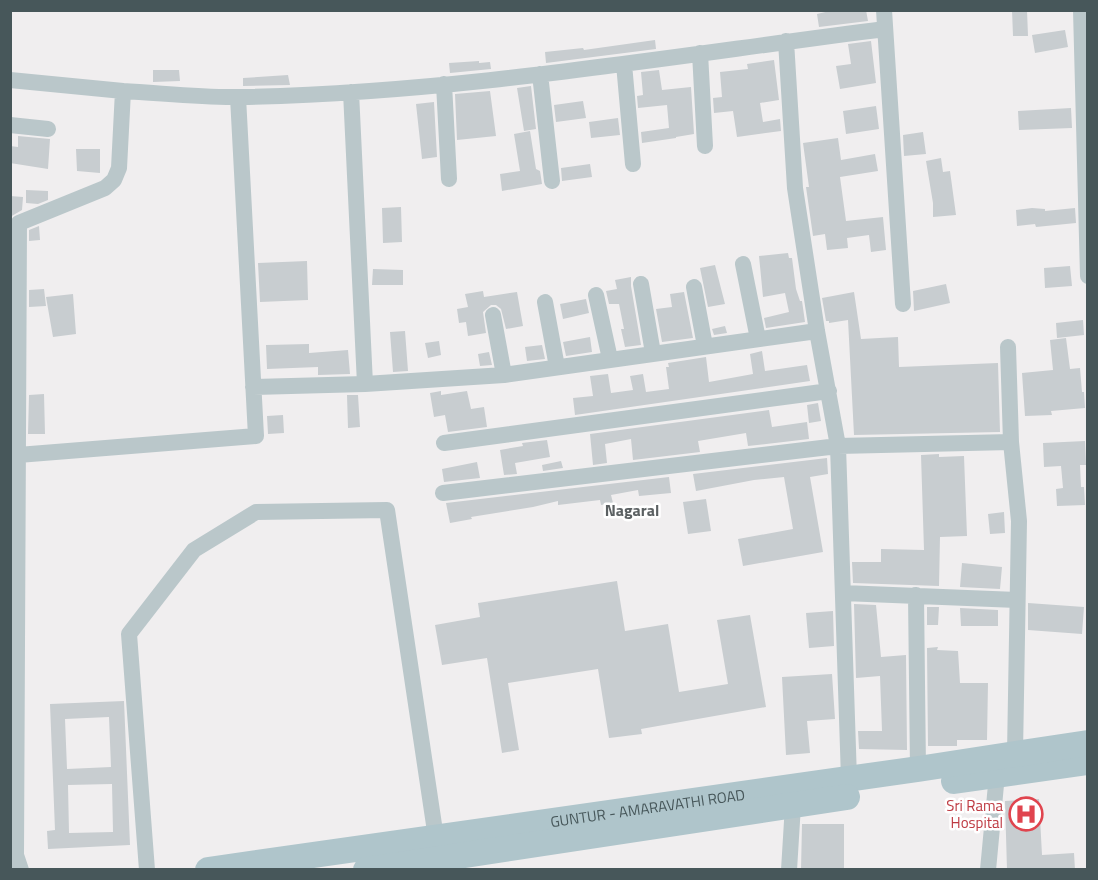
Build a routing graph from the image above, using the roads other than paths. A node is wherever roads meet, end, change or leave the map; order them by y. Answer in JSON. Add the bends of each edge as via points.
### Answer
{"nodes":[{"id":1,"x":884,"y":10,"type":"edge"},
{"id":2,"x":1081,"y":10,"type":"edge"},
{"id":3,"x":885,"y":29,"type":"junction"},
{"id":4,"x":786,"y":42,"type":"junction"},
{"id":5,"x":700,"y":53,"type":"junction"},
{"id":6,"x":624,"y":64,"type":"junction"},
{"id":7,"x":540,"y":74,"type":"junction"},
{"id":8,"x":10,"y":80,"type":"edge"},
{"id":9,"x":444,"y":84,"type":"junction"},
{"id":10,"x":123,"y":91,"type":"junction"},
{"id":11,"x":351,"y":93,"type":"junction"},
{"id":12,"x":238,"y":97,"type":"junction"},
{"id":13,"x":10,"y":125,"type":"edge"},
{"id":14,"x":48,"y":129,"type":"dead end"},
{"id":15,"x":705,"y":146,"type":"dead end"},
{"id":16,"x":633,"y":164,"type":"dead end"},
{"id":17,"x":449,"y":179,"type":"dead end"},
{"id":18,"x":552,"y":181,"type":"dead end"},
{"id":19,"x":15,"y":223,"type":"edge"},
{"id":20,"x":1087,"y":227,"type":"edge"},
{"id":21,"x":743,"y":264,"type":"dead end"},
{"id":22,"x":1088,"y":276,"type":"edge"},
{"id":23,"x":641,"y":285,"type":"dead end"},
{"id":24,"x":694,"y":287,"type":"dead end"},
{"id":25,"x":596,"y":295,"type":"dead end"},
{"id":26,"x":544,"y":302,"type":"dead end"},
{"id":27,"x":903,"y":304,"type":"dead end"},
{"id":28,"x":493,"y":315,"type":"dead end"},
{"id":29,"x":817,"y":331,"type":"junction"},
{"id":30,"x":758,"y":339,"type":"junction"},
{"id":31,"x":705,"y":346,"type":"junction"},
{"id":32,"x":1008,"y":347,"type":"dead end"},
{"id":33,"x":653,"y":353,"type":"junction"},
{"id":34,"x":609,"y":359,"type":"junction"},
{"id":35,"x":557,"y":367,"type":"junction"},
{"id":36,"x":504,"y":375,"type":"junction"},
{"id":37,"x":365,"y":384,"type":"junction"},
{"id":38,"x":254,"y":387,"type":"junction"},
{"id":39,"x":829,"y":391,"type":"junction"},
{"id":40,"x":14,"y":426,"type":"edge"},
{"id":41,"x":1011,"y":442,"type":"junction"},
{"id":42,"x":444,"y":443,"type":"dead end"},
{"id":43,"x":838,"y":446,"type":"junction"},
{"id":44,"x":18,"y":455,"type":"junction"},
{"id":45,"x":14,"y":476,"type":"edge"},
{"id":46,"x":443,"y":493,"type":"dead end"},
{"id":47,"x":14,"y":584,"type":"edge"},
{"id":48,"x":843,"y":593,"type":"junction"},
{"id":49,"x":916,"y":595,"type":"junction"},
{"id":50,"x":1017,"y":600,"type":"junction"},
{"id":51,"x":14,"y":679,"type":"edge"},
{"id":52,"x":1088,"y":743,"type":"edge"},
{"id":53,"x":1015,"y":753,"type":"junction"},
{"id":54,"x":1088,"y":762,"type":"edge"},
{"id":55,"x":918,"y":769,"type":"junction"},
{"id":56,"x":996,"y":774,"type":"junction"},
{"id":57,"x":849,"y":779,"type":"junction"},
{"id":58,"x":749,"y":802,"type":"junction"},
{"id":59,"x":793,"y":805,"type":"junction"},
{"id":60,"x":439,"y":855,"type":"edge"},
{"id":61,"x":16,"y":859,"type":"edge"},
{"id":62,"x":147,"y":870,"type":"edge"},
{"id":63,"x":208,"y":870,"type":"edge"},
{"id":64,"x":366,"y":870,"type":"edge"},
{"id":65,"x":789,"y":870,"type":"edge"},
{"id":66,"x":988,"y":870,"type":"edge"}],
"edges":[{"from":1,"to":3,"type":"street"},
{"from":2,"to":20,"type":"street"},
{"from":3,"to":4,"type":"street"},
{"from":3,"to":27,"type":"street"},
{"from":4,"to":5,"type":"street"},
{"from":4,"to":29,"type":"street","via":[[795,188]]},
{"from":5,"to":6,"type":"street"},
{"from":5,"to":15,"type":"street"},
{"from":6,"to":7,"type":"street"},
{"from":6,"to":16,"type":"street"},
{"from":7,"to":9,"type":"street"},
{"from":7,"to":18,"type":"street"},
{"from":8,"to":10,"type":"street"},
{"from":9,"to":11,"type":"street"},
{"from":9,"to":17,"type":"street"},
{"from":10,"to":12,"type":"street"},
{"from":10,"to":19,"type":"street","via":[[119,168],[114,180],[105,188]]},
{"from":11,"to":12,"type":"street"},
{"from":11,"to":37,"type":"street"},
{"from":12,"to":38,"type":"street"},
{"from":13,"to":14,"type":"street"},
{"from":19,"to":40,"type":"street"},
{"from":20,"to":22,"type":"street"},
{"from":21,"to":30,"type":"street"},
{"from":23,"to":33,"type":"street"},
{"from":24,"to":31,"type":"street"},
{"from":25,"to":34,"type":"street"},
{"from":26,"to":35,"type":"street"},
{"from":28,"to":36,"type":"street"},
{"from":29,"to":30,"type":"street"},
{"from":29,"to":39,"type":"street"},
{"from":30,"to":31,"type":"street"},
{"from":31,"to":33,"type":"street"},
{"from":32,"to":41,"type":"street"},
{"from":33,"to":34,"type":"street"},
{"from":34,"to":35,"type":"street"},
{"from":35,"to":36,"type":"street"},
{"from":36,"to":37,"type":"street"},
{"from":37,"to":38,"type":"street"},
{"from":38,"to":44,"type":"street","via":[[256,436]]},
{"from":39,"to":42,"type":"street"},
{"from":39,"to":43,"type":"street"},
{"from":40,"to":44,"type":"street"},
{"from":41,"to":43,"type":"street"},
{"from":41,"to":50,"type":"street","via":[[1019,521]]},
{"from":43,"to":46,"type":"street"},
{"from":43,"to":48,"type":"street"},
{"from":44,"to":45,"type":"street"},
{"from":45,"to":47,"type":"street"},
{"from":47,"to":51,"type":"street"},
{"from":48,"to":49,"type":"street"},
{"from":48,"to":57,"type":"street"},
{"from":49,"to":50,"type":"street"},
{"from":49,"to":55,"type":"street"},
{"from":50,"to":53,"type":"street"},
{"from":51,"to":61,"type":"street"},
{"from":52,"to":53,"type":"main road","name":"GUNTUR - AMARAVATHI ROAD"},
{"from":53,"to":55,"type":"main road","name":"GUNTUR - AMARAVATHI ROAD"},
{"from":54,"to":56,"type":"main road","name":"GUNTUR - AMARAVATHI ROAD"},
{"from":55,"to":57,"type":"main road","name":"GUNTUR - AMARAVATHI ROAD"},
{"from":56,"to":59,"type":"main road","name":"GUNTUR - AMARAVATHI ROAD"},
{"from":56,"to":66,"type":"street"},
{"from":57,"to":58,"type":"main road","name":"GUNTUR - AMARAVATHI ROAD"},
{"from":58,"to":59,"type":"main road","name":"GUNTUR - AMARAVATHI ROAD"},
{"from":58,"to":60,"type":"main road","name":"GUNTUR - AMARAVATHI ROAD"},
{"from":59,"to":65,"type":"street"},
{"from":60,"to":62,"type":"street","via":[[387,510],[256,512],[194,550],[129,634]]},
{"from":60,"to":63,"type":"main road","name":"GUNTUR - AMARAVATHI ROAD"},
{"from":60,"to":64,"type":"main road","name":"GUNTUR - AMARAVATHI ROAD"}]}
